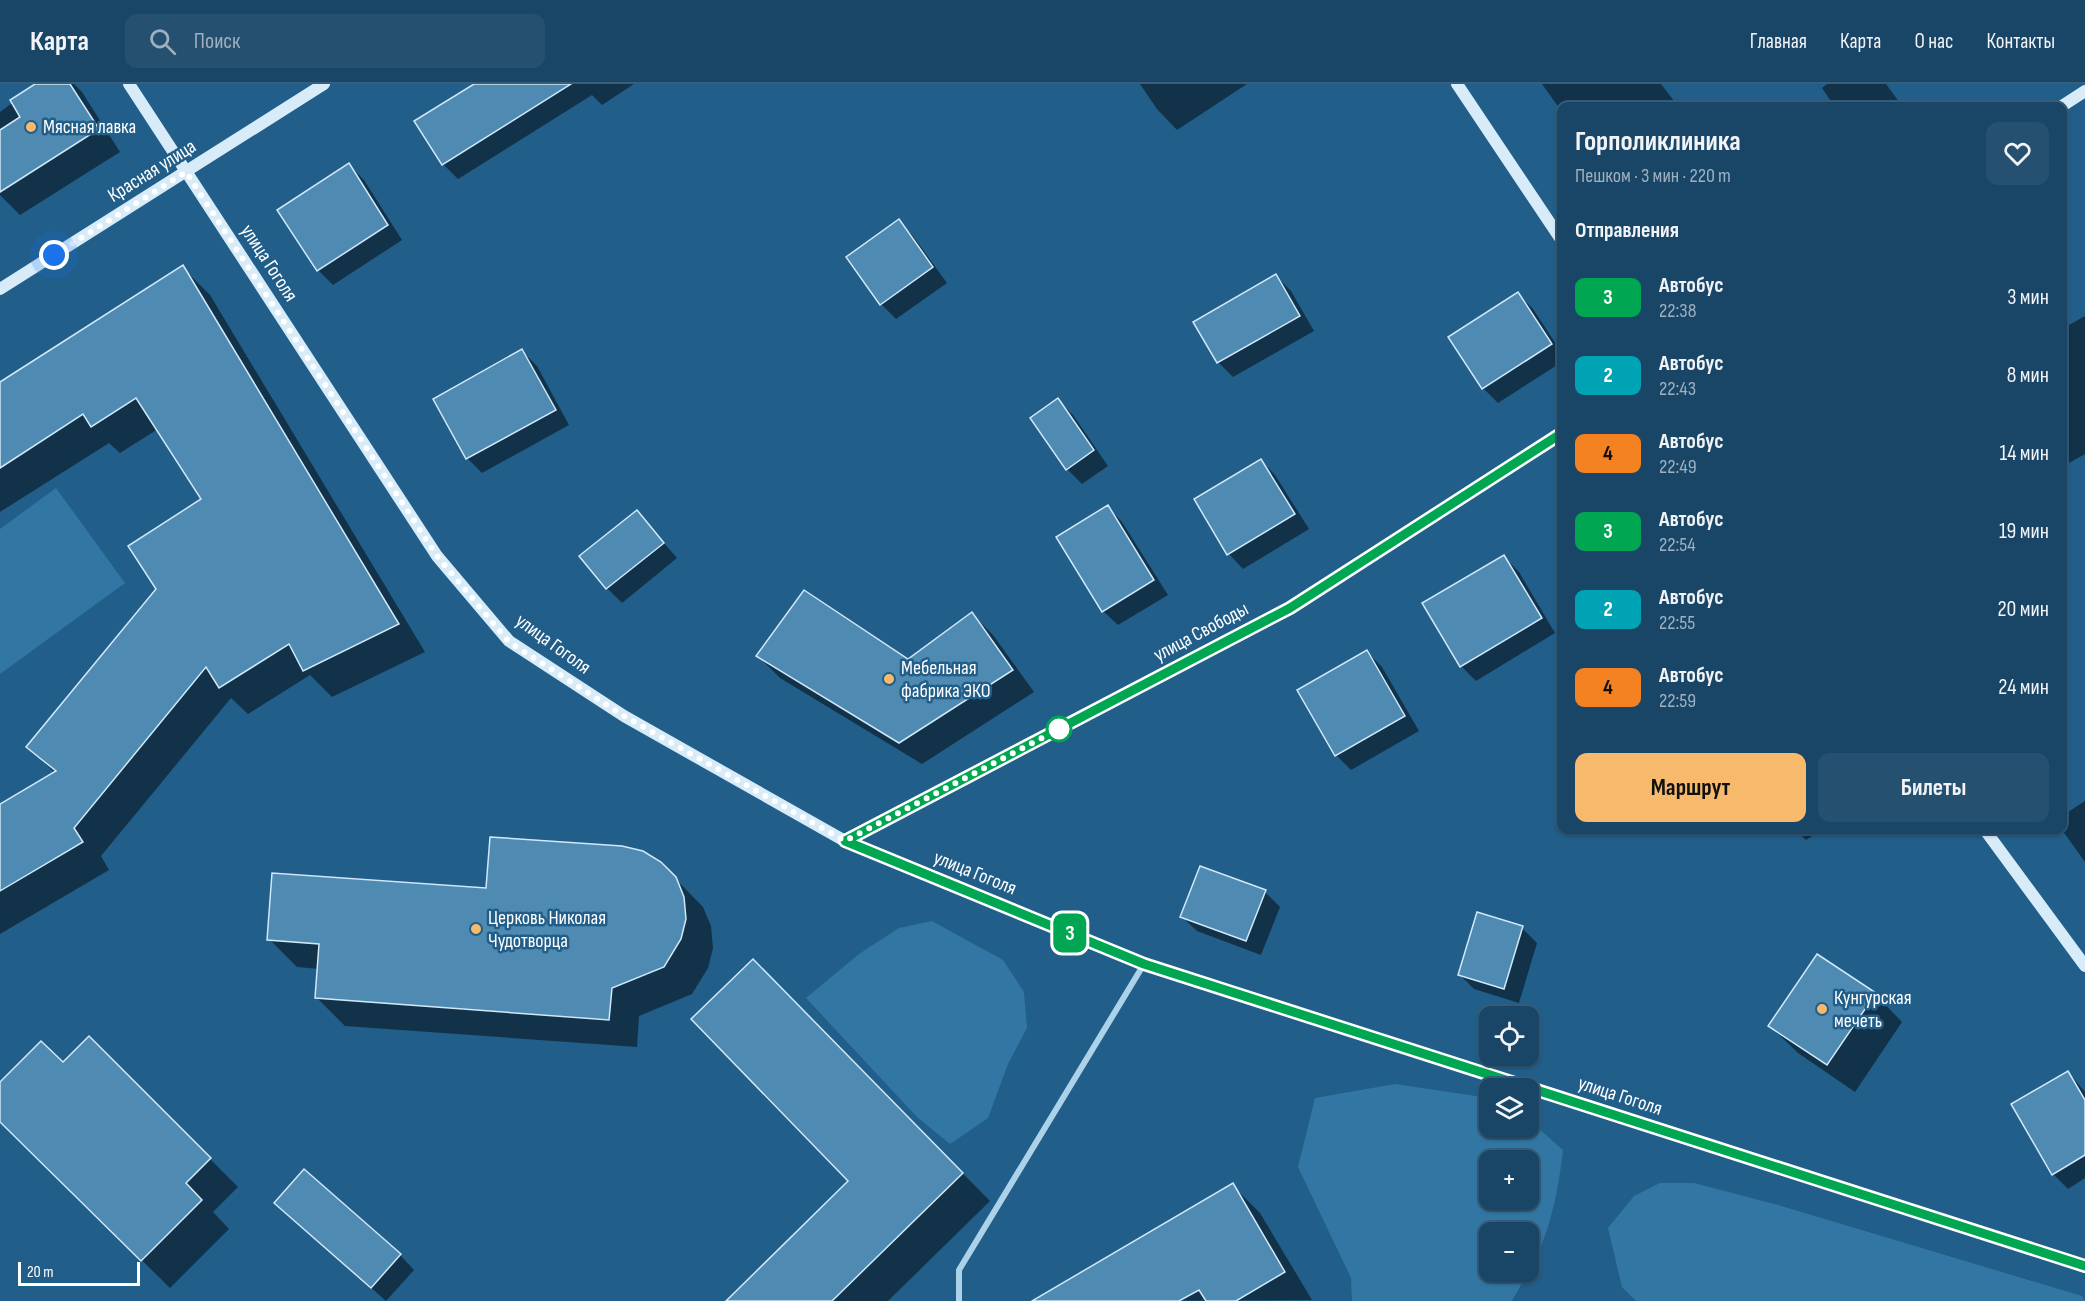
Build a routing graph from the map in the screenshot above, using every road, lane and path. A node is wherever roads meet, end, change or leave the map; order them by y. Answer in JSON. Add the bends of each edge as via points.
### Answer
{"nodes":[{"id":1,"x":129,"y":84,"type":"edge"},
{"id":2,"x":324,"y":84,"type":"edge"},
{"id":3,"x":1457,"y":84,"type":"edge"},
{"id":4,"x":2085,"y":91,"type":"edge"},
{"id":5,"x":2067,"y":103,"type":"edge"},
{"id":6,"x":186,"y":172,"type":"junction"},
{"id":7,"x":1557,"y":234,"type":"edge"},
{"id":8,"x":0,"y":289,"type":"edge"},
{"id":9,"x":1557,"y":436,"type":"edge"},
{"id":10,"x":1988,"y":834,"type":"edge"},
{"id":11,"x":845,"y":841,"type":"junction"},
{"id":12,"x":1144,"y":964,"type":"junction"},
{"id":13,"x":2085,"y":966,"type":"edge"},
{"id":14,"x":2085,"y":1266,"type":"edge"},
{"id":15,"x":959,"y":1301,"type":"edge"}],
"edges":[{"from":1,"to":6,"type":"street","name":"улица Гоголя"},
{"from":2,"to":6,"type":"street","name":"Красная улица"},
{"from":3,"to":7,"type":"street"},
{"from":4,"to":5,"type":"street"},
{"from":6,"to":8,"type":"street","name":"Красная улица"},
{"from":6,"to":11,"type":"street","name":"улица Гоголя","via":[[437,556],[509,642],[624,716]]},
{"from":9,"to":11,"type":"street","name":"улица Свободы","via":[[1290,608]]},
{"from":10,"to":13,"type":"street"},
{"from":11,"to":12,"type":"street","name":"улица Гоголя"},
{"from":12,"to":14,"type":"street","name":"улица Гоголя"},
{"from":12,"to":15,"type":"street","via":[[959,1270]]}]}
